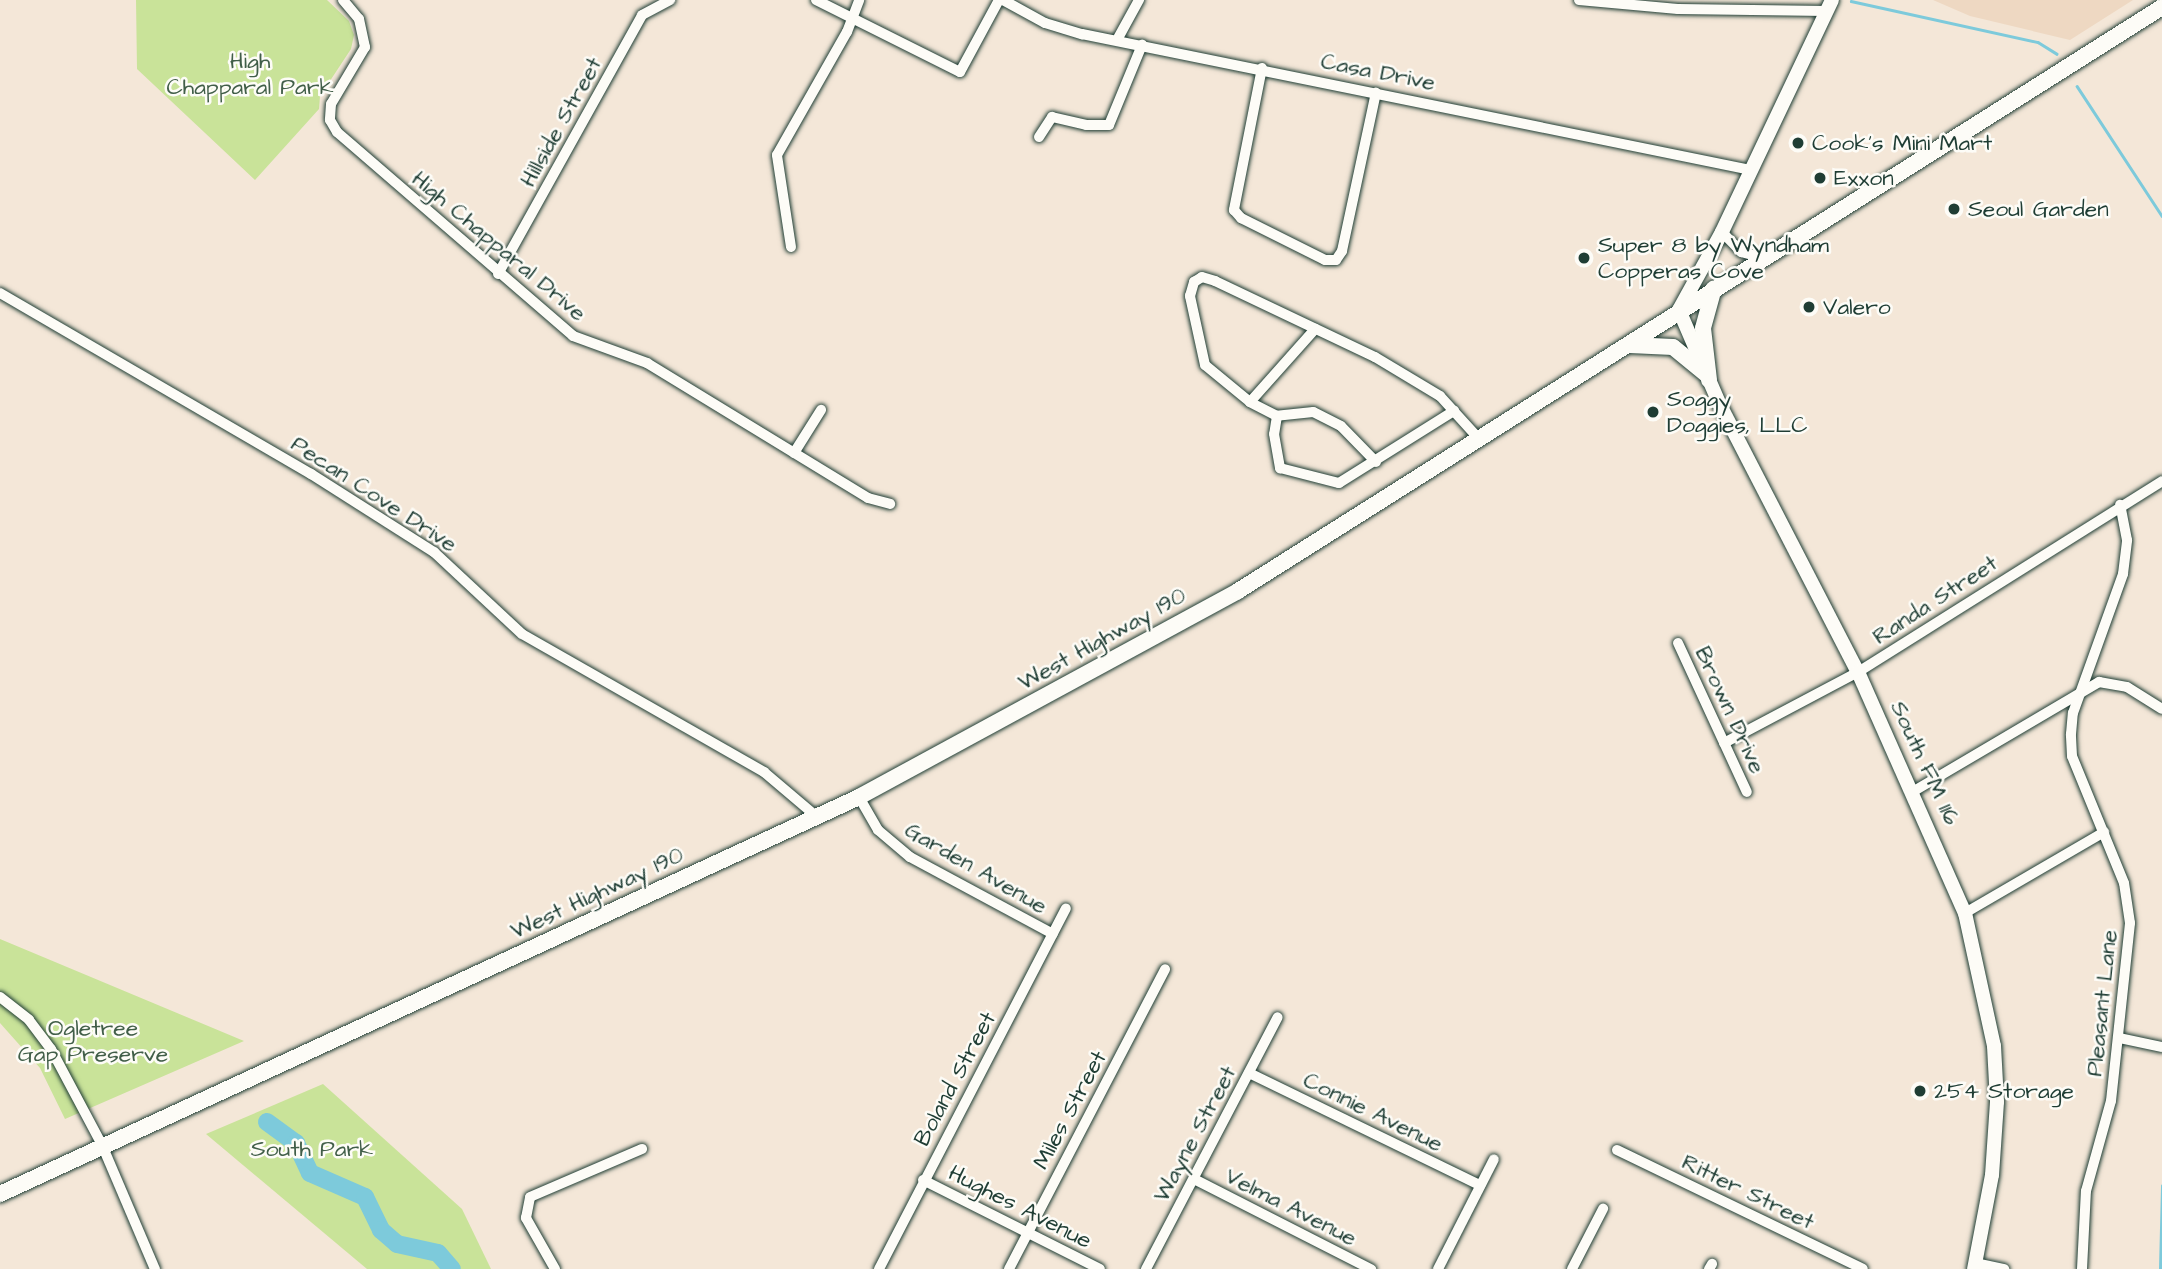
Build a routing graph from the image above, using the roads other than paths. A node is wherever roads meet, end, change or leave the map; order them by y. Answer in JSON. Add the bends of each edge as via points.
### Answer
{"nodes":[{"id":1,"x":343,"y":0,"type":"edge"},
{"id":2,"x":670,"y":0,"type":"edge"},
{"id":3,"x":816,"y":0,"type":"edge"},
{"id":4,"x":859,"y":0,"type":"edge"},
{"id":5,"x":1001,"y":0,"type":"edge"},
{"id":6,"x":1139,"y":0,"type":"edge"},
{"id":7,"x":1579,"y":0,"type":"edge"},
{"id":8,"x":1829,"y":6,"type":"edge"},
{"id":9,"x":2162,"y":7,"type":"edge"},
{"id":10,"x":852,"y":18,"type":"junction"},
{"id":11,"x":1117,"y":40,"type":"junction"},
{"id":12,"x":1142,"y":45,"type":"junction"},
{"id":13,"x":1262,"y":68,"type":"junction"},
{"id":14,"x":1376,"y":93,"type":"junction"},
{"id":15,"x":1039,"y":138,"type":"dead end"},
{"id":16,"x":1751,"y":170,"type":"junction"},
{"id":17,"x":1722,"y":232,"type":"junction"},
{"id":18,"x":791,"y":247,"type":"dead end"},
{"id":19,"x":1763,"y":258,"type":"junction"},
{"id":20,"x":498,"y":274,"type":"junction"},
{"id":21,"x":1714,"y":288,"type":"junction"},
{"id":22,"x":0,"y":293,"type":"edge"},
{"id":23,"x":1679,"y":310,"type":"junction"},
{"id":24,"x":1315,"y":329,"type":"junction"},
{"id":25,"x":1628,"y":345,"type":"junction"},
{"id":26,"x":1708,"y":377,"type":"junction"},
{"id":27,"x":1250,"y":402,"type":"junction"},
{"id":28,"x":821,"y":410,"type":"dead end"},
{"id":29,"x":1454,"y":411,"type":"junction"},
{"id":30,"x":1277,"y":416,"type":"junction"},
{"id":31,"x":1479,"y":439,"type":"junction"},
{"id":32,"x":794,"y":453,"type":"junction"},
{"id":33,"x":1376,"y":462,"type":"junction"},
{"id":34,"x":2162,"y":481,"type":"edge"},
{"id":35,"x":890,"y":504,"type":"dead end"},
{"id":36,"x":2120,"y":505,"type":"junction"},
{"id":37,"x":1678,"y":643,"type":"dead end"},
{"id":38,"x":1858,"y":672,"type":"junction"},
{"id":39,"x":2082,"y":688,"type":"junction"},
{"id":40,"x":2162,"y":709,"type":"edge"},
{"id":41,"x":1724,"y":743,"type":"junction"},
{"id":42,"x":1914,"y":791,"type":"junction"},
{"id":43,"x":1747,"y":792,"type":"dead end"},
{"id":44,"x":859,"y":797,"type":"junction"},
{"id":45,"x":817,"y":817,"type":"junction"},
{"id":46,"x":2105,"y":832,"type":"junction"},
{"id":47,"x":1066,"y":909,"type":"dead end"},
{"id":48,"x":1965,"y":913,"type":"junction"},
{"id":49,"x":1053,"y":934,"type":"junction"},
{"id":50,"x":1166,"y":969,"type":"dead end"},
{"id":51,"x":0,"y":997,"type":"edge"},
{"id":52,"x":1278,"y":1017,"type":"dead end"},
{"id":53,"x":2119,"y":1038,"type":"junction"},
{"id":54,"x":2162,"y":1047,"type":"edge"},
{"id":55,"x":1249,"y":1073,"type":"junction"},
{"id":56,"x":103,"y":1145,"type":"junction"},
{"id":57,"x":642,"y":1149,"type":"dead end"},
{"id":58,"x":1617,"y":1150,"type":"dead end"},
{"id":59,"x":1494,"y":1159,"type":"dead end"},
{"id":60,"x":1194,"y":1179,"type":"junction"},
{"id":61,"x":923,"y":1180,"type":"junction"},
{"id":62,"x":1480,"y":1185,"type":"junction"},
{"id":63,"x":0,"y":1194,"type":"edge"},
{"id":64,"x":1604,"y":1209,"type":"dead end"},
{"id":65,"x":1028,"y":1232,"type":"junction"},
{"id":66,"x":1974,"y":1266,"type":"edge"},
{"id":67,"x":155,"y":1269,"type":"edge"},
{"id":68,"x":555,"y":1269,"type":"edge"},
{"id":69,"x":879,"y":1269,"type":"edge"},
{"id":70,"x":1009,"y":1269,"type":"edge"},
{"id":71,"x":1100,"y":1269,"type":"edge"},
{"id":72,"x":1146,"y":1269,"type":"edge"},
{"id":73,"x":1371,"y":1269,"type":"edge"},
{"id":74,"x":1438,"y":1269,"type":"edge"},
{"id":75,"x":1572,"y":1269,"type":"edge"},
{"id":76,"x":1863,"y":1269,"type":"edge"},
{"id":77,"x":2004,"y":1269,"type":"edge"},
{"id":78,"x":2082,"y":1269,"type":"edge"}],
"edges":[{"from":1,"to":20,"type":"street","name":"High Chapparal Drive","via":[[359,19],[365,47],[333,99],[330,120],[337,132]]},
{"from":2,"to":20,"type":"street","name":"Hillside Street","via":[[642,15]]},
{"from":3,"to":10,"type":"street"},
{"from":4,"to":10,"type":"street"},
{"from":5,"to":10,"type":"street","via":[[960,72]]},
{"from":5,"to":11,"type":"street","name":"Casa Drive","via":[[1045,23]]},
{"from":6,"to":11,"type":"street"},
{"from":7,"to":8,"type":"street","via":[[1678,9]]},
{"from":8,"to":16,"type":"main road"},
{"from":9,"to":19,"type":"main road","name":"West Highway 190"},
{"from":10,"to":18,"type":"street","via":[[778,155]]},
{"from":11,"to":12,"type":"street","name":"Casa Drive"},
{"from":12,"to":13,"type":"street","name":"Casa Drive"},
{"from":12,"to":15,"type":"street","via":[[1109,125],[1052,117]]},
{"from":13,"to":14,"type":"street","name":"Casa Drive"},
{"from":13,"to":14,"type":"street","via":[[1234,209],[1241,218],[1325,260],[1336,260],[1342,251]]},
{"from":14,"to":16,"type":"street","name":"Casa Drive"},
{"from":16,"to":17,"type":"main road"},
{"from":17,"to":19,"type":"street","via":[[1741,252]]},
{"from":17,"to":23,"type":"main road"},
{"from":19,"to":21,"type":"main road","name":"West Highway 190"},
{"from":20,"to":32,"type":"street","name":"High Chapparal Drive","via":[[573,336],[647,363]]},
{"from":21,"to":23,"type":"main road","name":"West Highway 190"},
{"from":21,"to":26,"type":"main road","via":[[1703,328]]},
{"from":22,"to":45,"type":"street","name":"Pecan Cove Drive","via":[[264,446],[434,552],[522,634],[764,772]]},
{"from":23,"to":25,"type":"main road","name":"West Highway 190"},
{"from":23,"to":26,"type":"main road","name":"South FM 116"},
{"from":24,"to":27,"type":"street"},
{"from":24,"to":27,"type":"street","via":[[1215,281],[1202,277],[1194,282],[1190,296],[1205,365]]},
{"from":24,"to":29,"type":"street","via":[[1375,357],[1440,397]]},
{"from":25,"to":26,"type":"main road","via":[[1673,347]]},
{"from":25,"to":31,"type":"main road","name":"West Highway 190"},
{"from":26,"to":38,"type":"main road","name":"South FM 116"},
{"from":27,"to":30,"type":"street"},
{"from":28,"to":32,"type":"street"},
{"from":29,"to":31,"type":"street"},
{"from":29,"to":33,"type":"street"},
{"from":30,"to":33,"type":"street","via":[[1312,412],[1332,422]]},
{"from":30,"to":33,"type":"street","via":[[1280,468],[1339,484]]},
{"from":31,"to":44,"type":"main road","name":"West Highway 190","via":[[1238,591]]},
{"from":32,"to":35,"type":"street","name":"High Chapparal Drive","via":[[867,498]]},
{"from":34,"to":36,"type":"street","name":"Randa Street"},
{"from":36,"to":38,"type":"street","name":"Randa Street"},
{"from":36,"to":39,"type":"street","name":"Pleasant Lane","via":[[2127,540],[2123,574]]},
{"from":37,"to":41,"type":"street","name":"Brown Drive"},
{"from":38,"to":41,"type":"street","name":"Randa Street"},
{"from":38,"to":42,"type":"main road","name":"South FM 116"},
{"from":39,"to":40,"type":"street","via":[[2111,682]]},
{"from":39,"to":42,"type":"street"},
{"from":39,"to":46,"type":"street","name":"Pleasant Lane","via":[[2074,713],[2071,756]]},
{"from":41,"to":43,"type":"street","name":"Brown Drive"},
{"from":42,"to":48,"type":"main road","name":"South FM 116"},
{"from":44,"to":45,"type":"main road","name":"West Highway 190"},
{"from":44,"to":49,"type":"street","name":"Garden Avenue","via":[[878,830],[910,857]]},
{"from":45,"to":56,"type":"main road","name":"West Highway 190"},
{"from":46,"to":48,"type":"street"},
{"from":46,"to":53,"type":"street","name":"Pleasant Lane","via":[[2124,883],[2130,923]]},
{"from":47,"to":49,"type":"street","name":"Boland Street"},
{"from":48,"to":66,"type":"main road","name":"South FM 116","via":[[1988,1011],[1997,1102],[1992,1175]]},
{"from":49,"to":61,"type":"street","name":"Boland Street"},
{"from":50,"to":65,"type":"street","name":"Miles Street"},
{"from":51,"to":56,"type":"street","via":[[29,1020],[51,1049]]},
{"from":52,"to":55,"type":"street","name":"Wayne Street"},
{"from":53,"to":54,"type":"street"},
{"from":53,"to":78,"type":"street","name":"Pleasant Lane","via":[[2111,1101],[2088,1181]]},
{"from":55,"to":60,"type":"street","name":"Wayne Street"},
{"from":55,"to":62,"type":"street","name":"Connie Avenue"},
{"from":56,"to":63,"type":"main road","name":"West Highway 190"},
{"from":56,"to":67,"type":"street"},
{"from":57,"to":68,"type":"street","via":[[530,1197],[526,1217]]},
{"from":58,"to":76,"type":"street","name":"Ritter Street"},
{"from":59,"to":62,"type":"street"},
{"from":60,"to":72,"type":"street","name":"Wayne Street"},
{"from":60,"to":73,"type":"street","name":"Velma Avenue"},
{"from":61,"to":65,"type":"street","name":"Hughes Avenue"},
{"from":61,"to":69,"type":"street","name":"Boland Street"},
{"from":62,"to":74,"type":"street"},
{"from":64,"to":75,"type":"street"},
{"from":65,"to":70,"type":"street","name":"Miles Street"},
{"from":65,"to":71,"type":"street","name":"Hughes Avenue"},
{"from":66,"to":77,"type":"street"}]}
